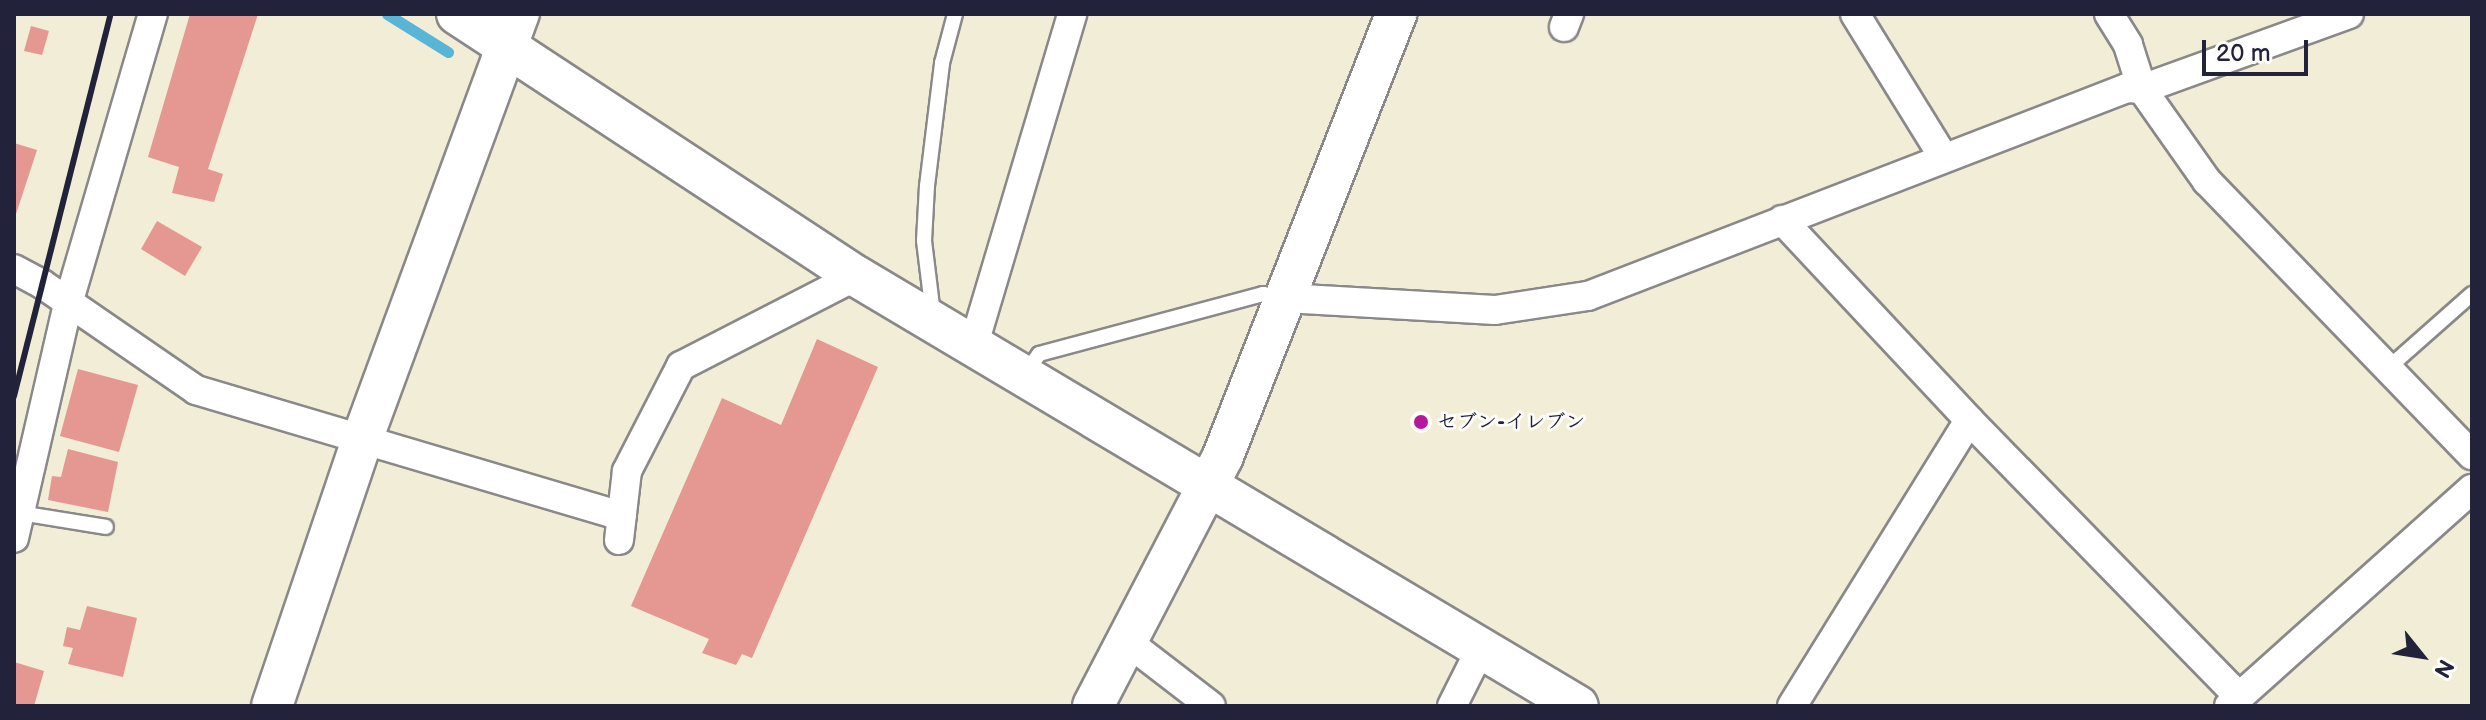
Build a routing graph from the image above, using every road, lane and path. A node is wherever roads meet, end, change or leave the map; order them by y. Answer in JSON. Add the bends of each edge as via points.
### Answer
{"nodes":[{"id":1,"x":153,"y":14,"type":"edge"},
{"id":2,"x":457,"y":14,"type":"edge"},
{"id":3,"x":955,"y":14,"type":"edge"},
{"id":4,"x":1072,"y":14,"type":"edge"},
{"id":5,"x":1396,"y":14,"type":"edge"},
{"id":6,"x":1855,"y":14,"type":"edge"},
{"id":7,"x":2109,"y":14,"type":"edge"},
{"id":8,"x":2349,"y":14,"type":"edge"},
{"id":9,"x":512,"y":31,"type":"edge"},
{"id":10,"x":2142,"y":89,"type":"junction"},
{"id":11,"x":1944,"y":158,"type":"junction"},
{"id":12,"x":1782,"y":220,"type":"junction"},
{"id":13,"x":14,"y":269,"type":"edge"},
{"id":14,"x":856,"y":276,"type":"junction"},
{"id":15,"x":2472,"y":294,"type":"edge"},
{"id":16,"x":1285,"y":298,"type":"junction"},
{"id":17,"x":68,"y":304,"type":"junction"},
{"id":18,"x":934,"y":322,"type":"junction"},
{"id":19,"x":973,"y":347,"type":"junction"},
{"id":20,"x":2388,"y":368,"type":"junction"},
{"id":21,"x":1023,"y":377,"type":"junction"},
{"id":22,"x":1969,"y":420,"type":"junction"},
{"id":23,"x":363,"y":437,"type":"junction"},
{"id":24,"x":2472,"y":455,"type":"edge"},
{"id":25,"x":1208,"y":486,"type":"junction"},
{"id":26,"x":2472,"y":489,"type":"edge"},
{"id":27,"x":17,"y":526,"type":"edge"},
{"id":28,"x":106,"y":527,"type":"dead end"},
{"id":29,"x":1125,"y":640,"type":"junction"},
{"id":30,"x":1480,"y":650,"type":"junction"},
{"id":31,"x":2234,"y":701,"type":"edge"},
{"id":32,"x":272,"y":706,"type":"edge"},
{"id":33,"x":1093,"y":706,"type":"edge"},
{"id":34,"x":1211,"y":706,"type":"edge"},
{"id":35,"x":1452,"y":706,"type":"edge"},
{"id":36,"x":1578,"y":706,"type":"edge"},
{"id":37,"x":1792,"y":706,"type":"edge"}],
"edges":[{"from":1,"to":17,"type":"street"},
{"from":2,"to":9,"type":"street"},
{"from":3,"to":18,"type":"lane","via":[[942,63],[927,186],[924,241]]},
{"from":4,"to":19,"type":"street"},
{"from":5,"to":16,"type":"street"},
{"from":6,"to":11,"type":"street"},
{"from":7,"to":10,"type":"street","via":[[2128,45]]},
{"from":8,"to":10,"type":"street"},
{"from":9,"to":14,"type":"street"},
{"from":9,"to":23,"type":"street"},
{"from":10,"to":11,"type":"street","via":[[2127,88]]},
{"from":10,"to":20,"type":"street","via":[[2207,181]]},
{"from":11,"to":12,"type":"street"},
{"from":12,"to":16,"type":"street","via":[[1588,296],[1495,310]]},
{"from":12,"to":22,"type":"street"},
{"from":13,"to":17,"type":"street"},
{"from":14,"to":18,"type":"street"},
{"from":14,"to":23,"type":"street","via":[[681,366],[627,471],[621,528]]},
{"from":15,"to":20,"type":"lane"},
{"from":16,"to":21,"type":"lane","via":[[1263,294],[1039,354]]},
{"from":16,"to":25,"type":"street"},
{"from":17,"to":23,"type":"street","via":[[196,390]]},
{"from":17,"to":27,"type":"street"},
{"from":18,"to":19,"type":"street"},
{"from":19,"to":21,"type":"street"},
{"from":20,"to":24,"type":"street"},
{"from":21,"to":25,"type":"street"},
{"from":22,"to":31,"type":"street"},
{"from":22,"to":37,"type":"street"},
{"from":23,"to":32,"type":"street"},
{"from":25,"to":29,"type":"street"},
{"from":25,"to":30,"type":"street"},
{"from":26,"to":31,"type":"street"},
{"from":27,"to":28,"type":"lane"},
{"from":29,"to":33,"type":"street"},
{"from":29,"to":34,"type":"street"},
{"from":30,"to":35,"type":"street"},
{"from":30,"to":36,"type":"street"}]}
